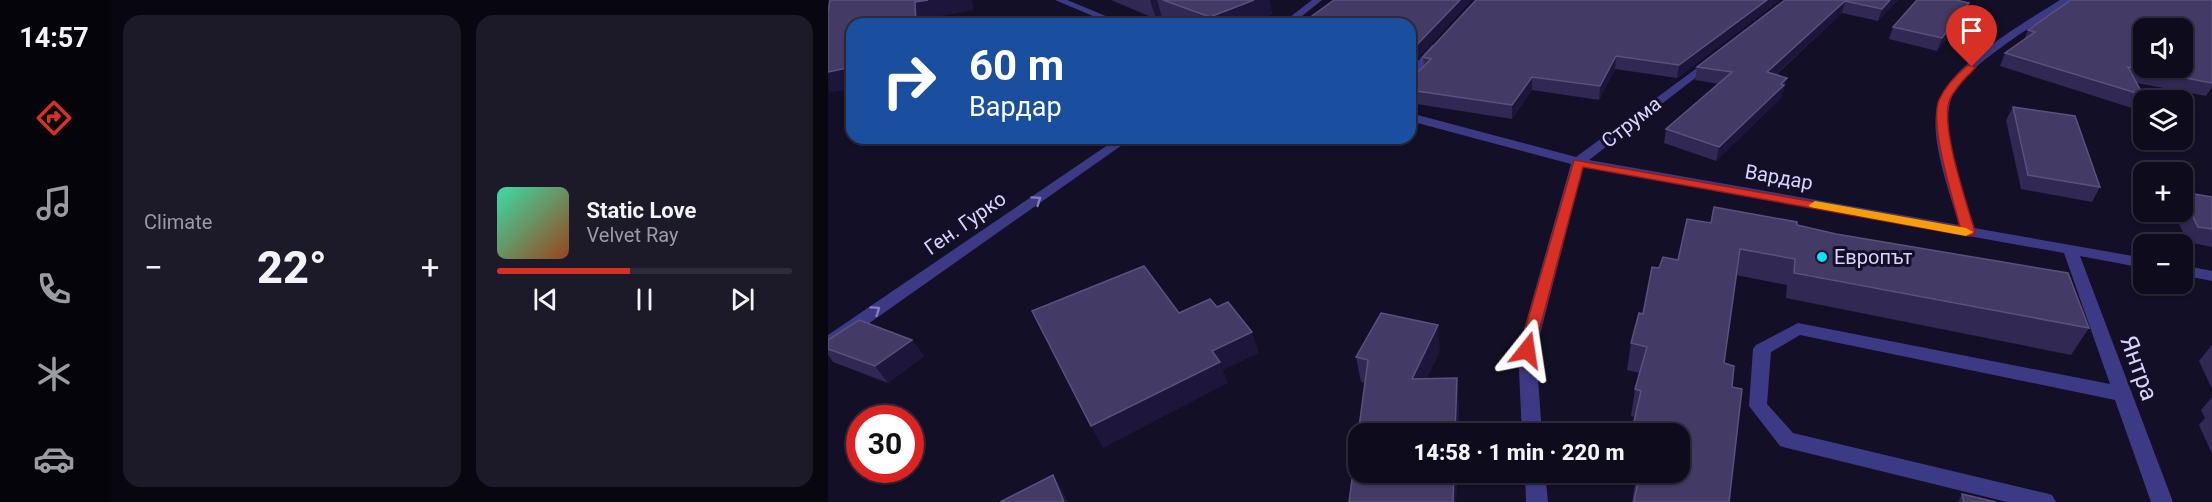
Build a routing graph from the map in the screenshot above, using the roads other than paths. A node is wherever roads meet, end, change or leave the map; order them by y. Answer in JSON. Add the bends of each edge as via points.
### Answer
{"nodes":[{"id":1,"x":1059,"y":0,"type":"edge"},
{"id":2,"x":1318,"y":0,"type":"edge"},
{"id":3,"x":2066,"y":0,"type":"edge"},
{"id":4,"x":1105,"y":18,"type":"edge"},
{"id":5,"x":1294,"y":18,"type":"edge"},
{"id":6,"x":1441,"y":42,"type":"edge"},
{"id":7,"x":1725,"y":50,"type":"edge"},
{"id":8,"x":1416,"y":69,"type":"edge"},
{"id":9,"x":1416,"y":119,"type":"edge"},
{"id":10,"x":1117,"y":144,"type":"edge"},
{"id":11,"x":1578,"y":162,"type":"junction"},
{"id":12,"x":1968,"y":232,"type":"junction"},
{"id":13,"x":2070,"y":250,"type":"junction"},
{"id":14,"x":2133,"y":262,"type":"edge"},
{"id":15,"x":2193,"y":272,"type":"edge"},
{"id":16,"x":2212,"y":276,"type":"edge"},
{"id":17,"x":828,"y":344,"type":"edge"},
{"id":18,"x":2123,"y":394,"type":"junction"},
{"id":19,"x":1531,"y":423,"type":"edge"},
{"id":20,"x":1536,"y":483,"type":"edge"},
{"id":21,"x":1537,"y":502,"type":"edge"},
{"id":22,"x":2045,"y":502,"type":"edge"},
{"id":23,"x":2162,"y":502,"type":"edge"}],
"edges":[{"from":1,"to":4,"type":"street"},
{"from":2,"to":5,"type":"street"},
{"from":3,"to":12,"type":"street","via":[[1957,78],[1944,102],[1942,131]]},
{"from":6,"to":8,"type":"street"},
{"from":7,"to":11,"type":"street","name":"Струма"},
{"from":9,"to":11,"type":"street","name":"Вардар"},
{"from":17,"to":10,"type":"street","name":"Ген. Гурко","one_way":true},
{"from":11,"to":12,"type":"street","name":"Вардар"},
{"from":11,"to":19,"type":"street","via":[[1527,350]]},
{"from":12,"to":13,"type":"street","name":"Вардар"},
{"from":13,"to":14,"type":"street","name":"Вардар"},
{"from":13,"to":18,"type":"street","name":"Янтра"},
{"from":15,"to":16,"type":"street"},
{"from":18,"to":22,"type":"street","via":[[1798,329],[1762,349],[1758,406],[1787,440]]},
{"from":18,"to":23,"type":"street","name":"Янтра"},
{"from":20,"to":21,"type":"street"}]}
